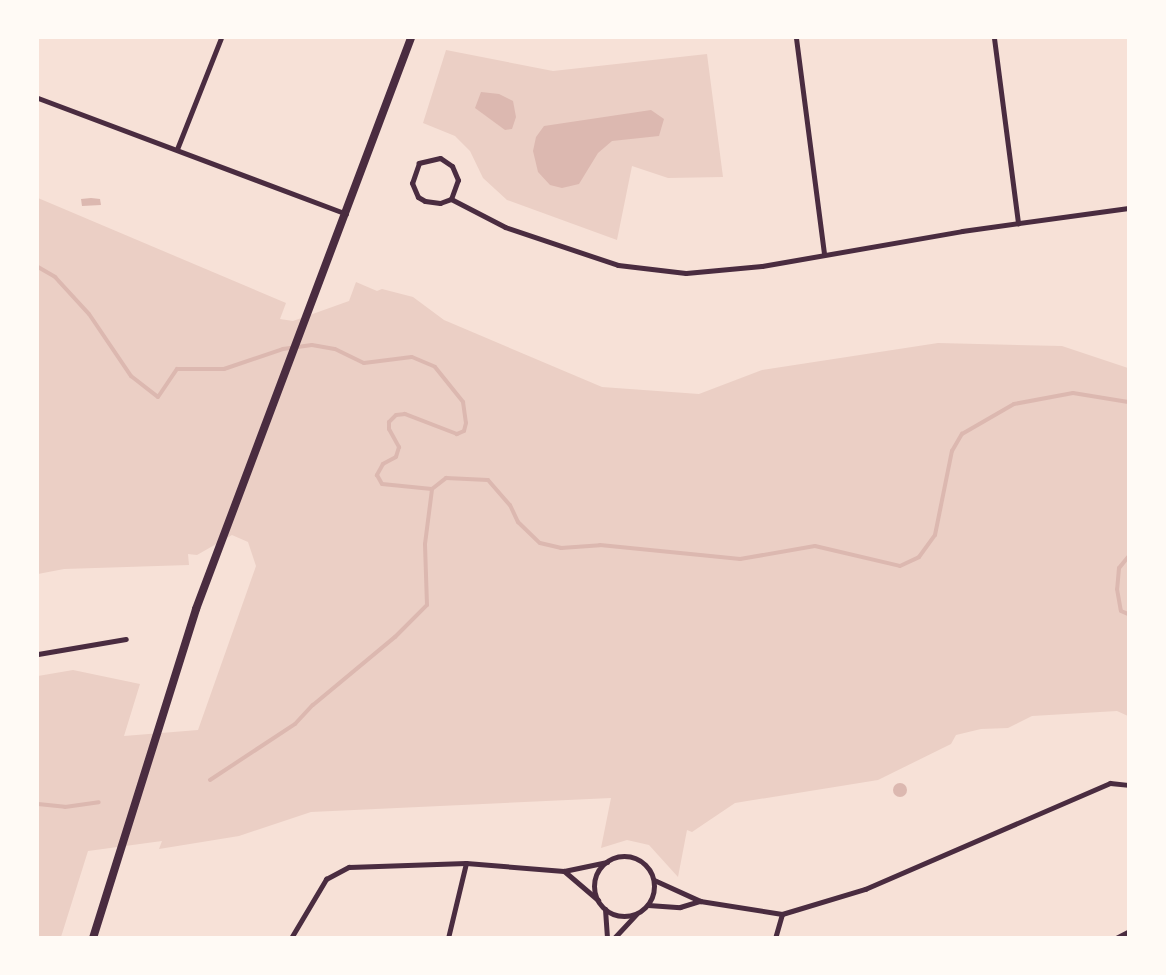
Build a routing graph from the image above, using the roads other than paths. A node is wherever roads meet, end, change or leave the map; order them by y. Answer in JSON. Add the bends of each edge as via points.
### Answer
{"nodes":[{"id":1,"x":221,"y":38,"type":"edge"},
{"id":2,"x":411,"y":38,"type":"edge"},
{"id":3,"x":796,"y":38,"type":"edge"},
{"id":4,"x":994,"y":38,"type":"edge"},
{"id":5,"x":38,"y":98,"type":"edge"},
{"id":6,"x":177,"y":149,"type":"junction"},
{"id":7,"x":451,"y":199,"type":"junction"},
{"id":8,"x":1128,"y":208,"type":"edge"},
{"id":9,"x":346,"y":214,"type":"junction"},
{"id":10,"x":1018,"y":224,"type":"junction"},
{"id":11,"x":824,"y":254,"type":"junction"},
{"id":12,"x":126,"y":639,"type":"dead end"},
{"id":13,"x":38,"y":654,"type":"edge"},
{"id":14,"x":1128,"y":785,"type":"edge"},
{"id":15,"x":607,"y":862,"type":"junction"},
{"id":16,"x":466,"y":863,"type":"junction"},
{"id":17,"x":564,"y":871,"type":"junction"},
{"id":18,"x":654,"y":880,"type":"junction"},
{"id":19,"x":598,"y":900,"type":"junction"},
{"id":20,"x":700,"y":902,"type":"junction"},
{"id":21,"x":648,"y":905,"type":"junction"},
{"id":22,"x":605,"y":909,"type":"junction"},
{"id":23,"x":637,"y":914,"type":"junction"},
{"id":24,"x":782,"y":914,"type":"junction"},
{"id":25,"x":1128,"y":932,"type":"edge"},
{"id":26,"x":93,"y":938,"type":"edge"},
{"id":27,"x":291,"y":938,"type":"edge"},
{"id":28,"x":448,"y":938,"type":"edge"},
{"id":29,"x":607,"y":938,"type":"edge"},
{"id":30,"x":614,"y":938,"type":"edge"},
{"id":31,"x":775,"y":938,"type":"edge"},
{"id":32,"x":1116,"y":938,"type":"edge"}],
"edges":[{"from":1,"to":6,"type":"street"},
{"from":2,"to":9,"type":"street"},
{"from":3,"to":11,"type":"street"},
{"from":4,"to":10,"type":"street"},
{"from":5,"to":6,"type":"street"},
{"from":6,"to":9,"type":"street"},
{"from":7,"to":7,"type":"street","via":[[432,203],[418,197],[412,184],[419,163],[433,157],[452,166],[458,180]]},
{"from":7,"to":11,"type":"street","via":[[484,218],[540,241],[618,265],[656,272],[719,272]]},
{"from":8,"to":10,"type":"street"},
{"from":9,"to":26,"type":"street","via":[[180,656]]},
{"from":10,"to":11,"type":"street"},
{"from":12,"to":13,"type":"street"},
{"from":14,"to":24,"type":"street","via":[[1110,782],[865,889]]},
{"from":15,"to":17,"type":"street"},
{"from":15,"to":18,"type":"street","via":[[623,856],[634,858],[648,867]]},
{"from":15,"to":19,"type":"street","via":[[596,877]]},
{"from":16,"to":17,"type":"street"},
{"from":16,"to":27,"type":"street","via":[[339,870],[326,880]]},
{"from":16,"to":28,"type":"street"},
{"from":17,"to":19,"type":"street"},
{"from":18,"to":20,"type":"street"},
{"from":18,"to":21,"type":"street","via":[[654,894]]},
{"from":19,"to":22,"type":"street"},
{"from":20,"to":21,"type":"street","via":[[680,907]]},
{"from":20,"to":24,"type":"street"},
{"from":21,"to":23,"type":"street"},
{"from":22,"to":23,"type":"street","via":[[623,916]]},
{"from":22,"to":29,"type":"street"},
{"from":23,"to":30,"type":"street"},
{"from":24,"to":31,"type":"street"},
{"from":25,"to":32,"type":"street"}]}
